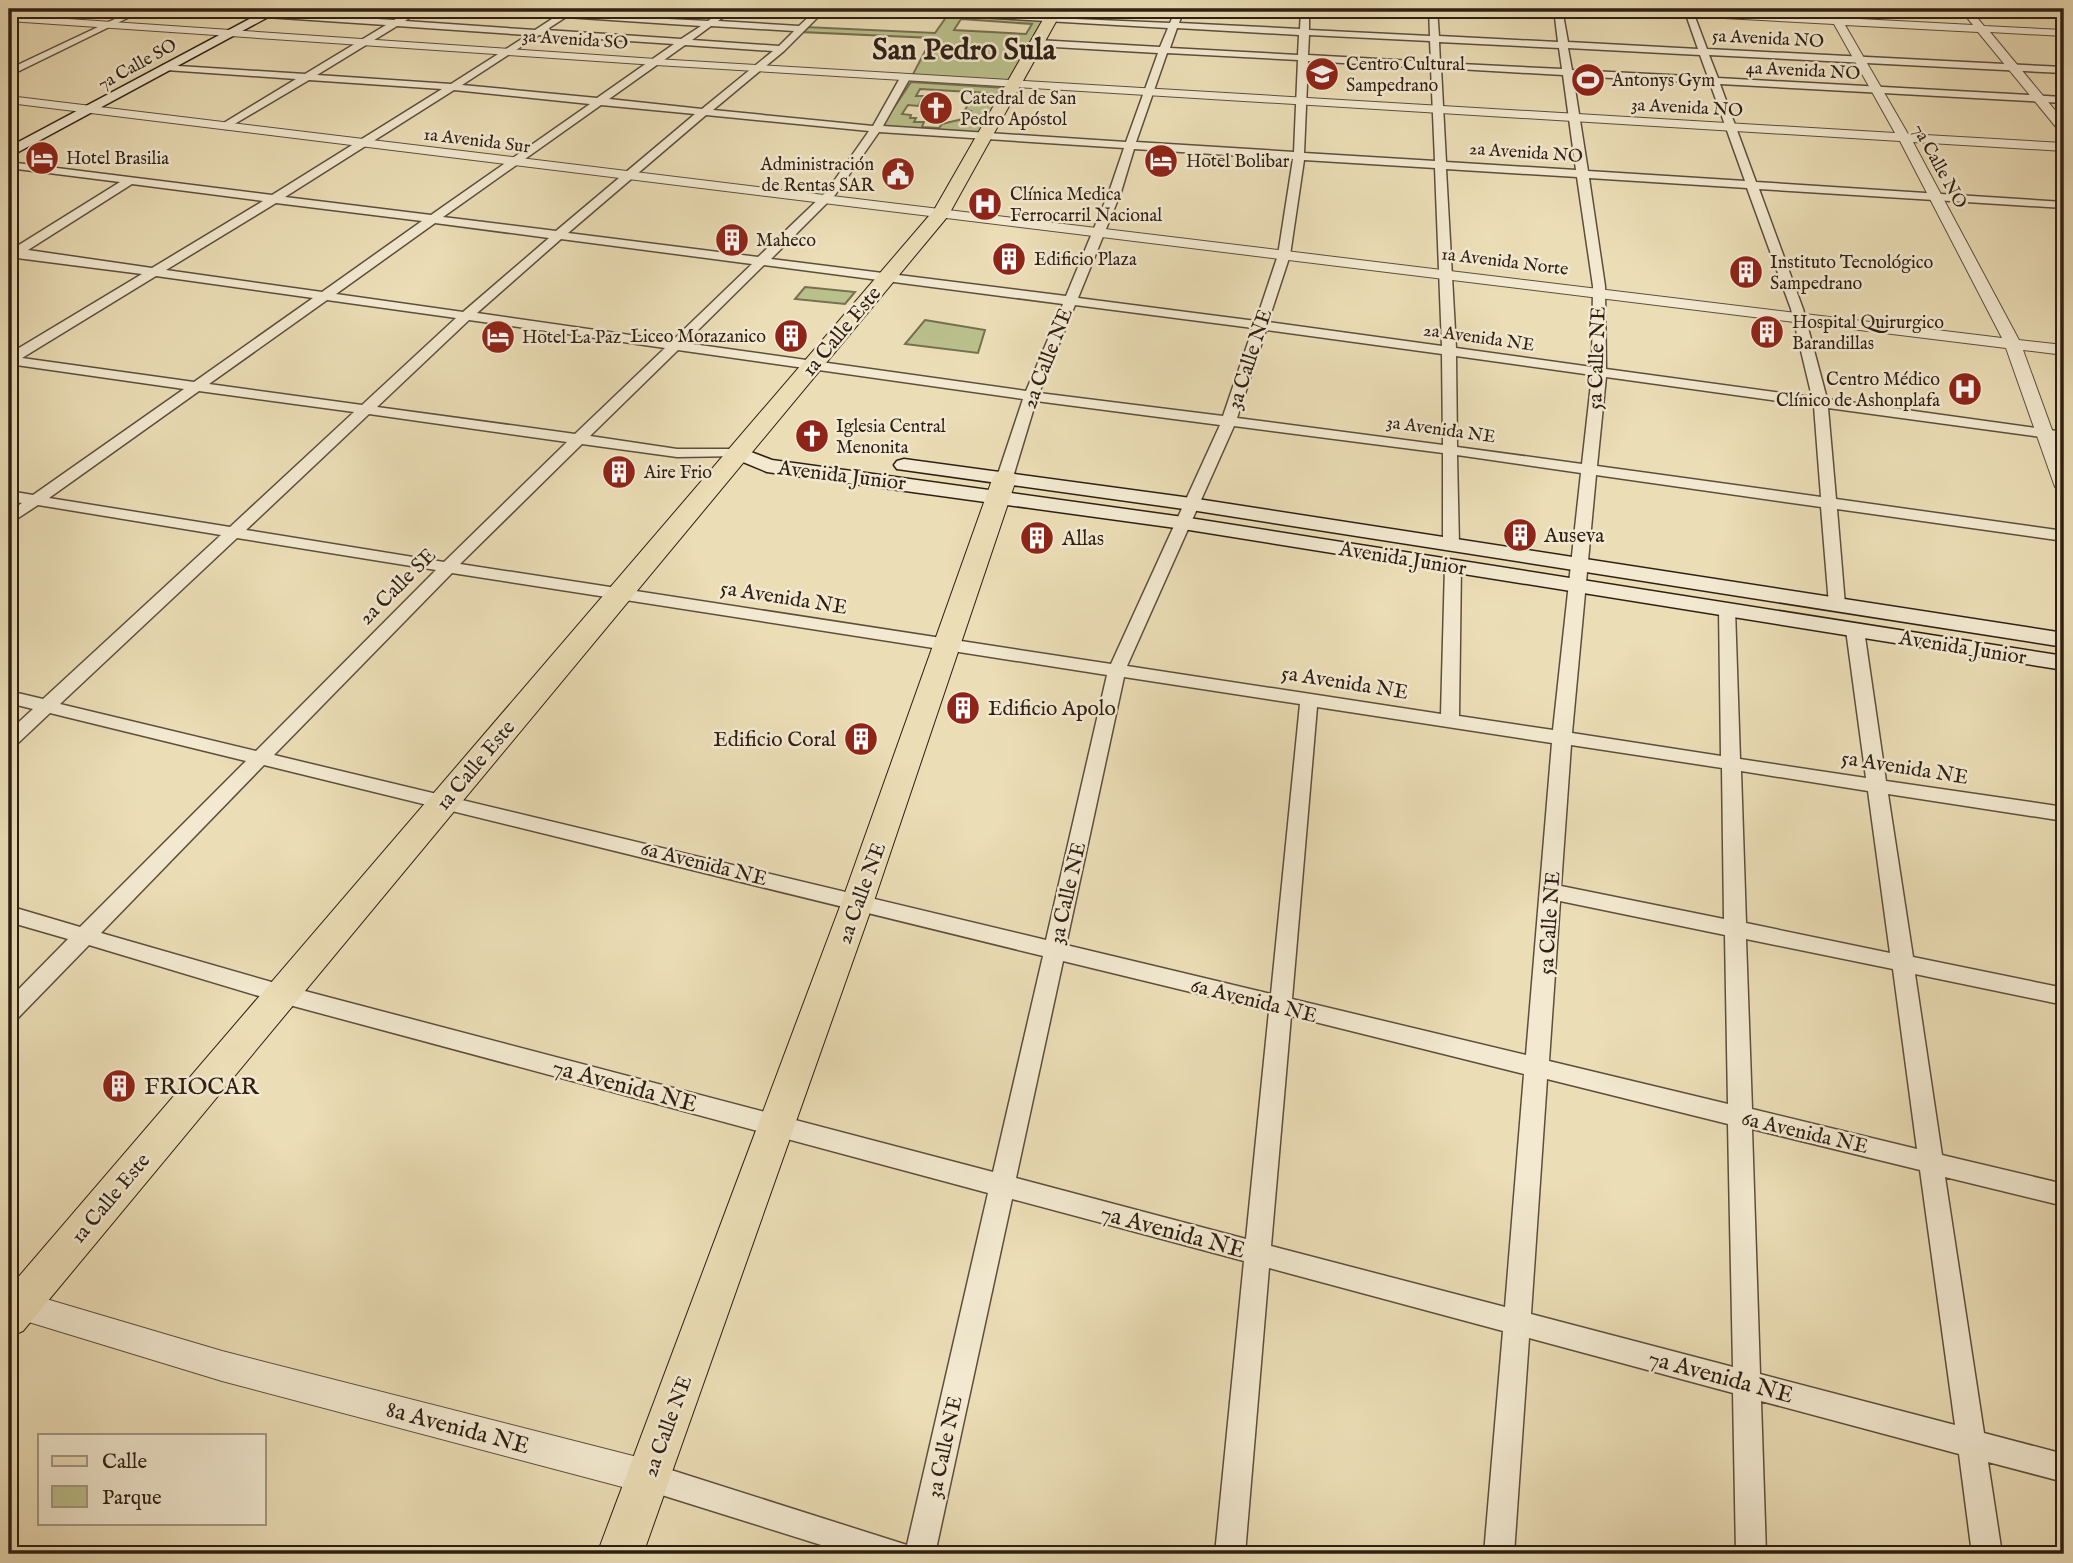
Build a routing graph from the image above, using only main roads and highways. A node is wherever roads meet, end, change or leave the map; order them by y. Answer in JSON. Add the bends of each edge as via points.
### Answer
{"nodes":[{"id":1,"x":272,"y":11,"type":"edge"},
{"id":2,"x":1053,"y":14,"type":"edge"},
{"id":3,"x":9,"y":153,"type":"edge"},
{"id":4,"x":738,"y":453,"type":"junction"},
{"id":5,"x":1002,"y":486,"type":"junction"},
{"id":6,"x":1577,"y":575,"type":"junction"},
{"id":7,"x":2064,"y":640,"type":"edge"},
{"id":8,"x":2064,"y":663,"type":"edge"},
{"id":9,"x":12,"y":1309,"type":"edge"},
{"id":10,"x":620,"y":1554,"type":"edge"}],
"edges":[{"from":1,"to":3,"type":"main road","name":"7a Calle SO"},
{"from":2,"to":4,"type":"main road","name":"1a Calle Este","via":[[942,212]]},
{"from":4,"to":5,"type":"main road","name":"Avenida Junior","via":[[767,466]]},
{"from":4,"to":9,"type":"main road","name":"1a Calle Este"},
{"from":5,"to":6,"type":"main road","name":"Avenida Junior"},
{"from":5,"to":10,"type":"main road","name":"2a Calle NE","via":[[858,901]]},
{"from":6,"to":7,"type":"main road","name":"Avenida Junior","via":[[1837,605]]},
{"from":6,"to":8,"type":"main road","name":"Avenida Junior","via":[[1727,609]]}]}
